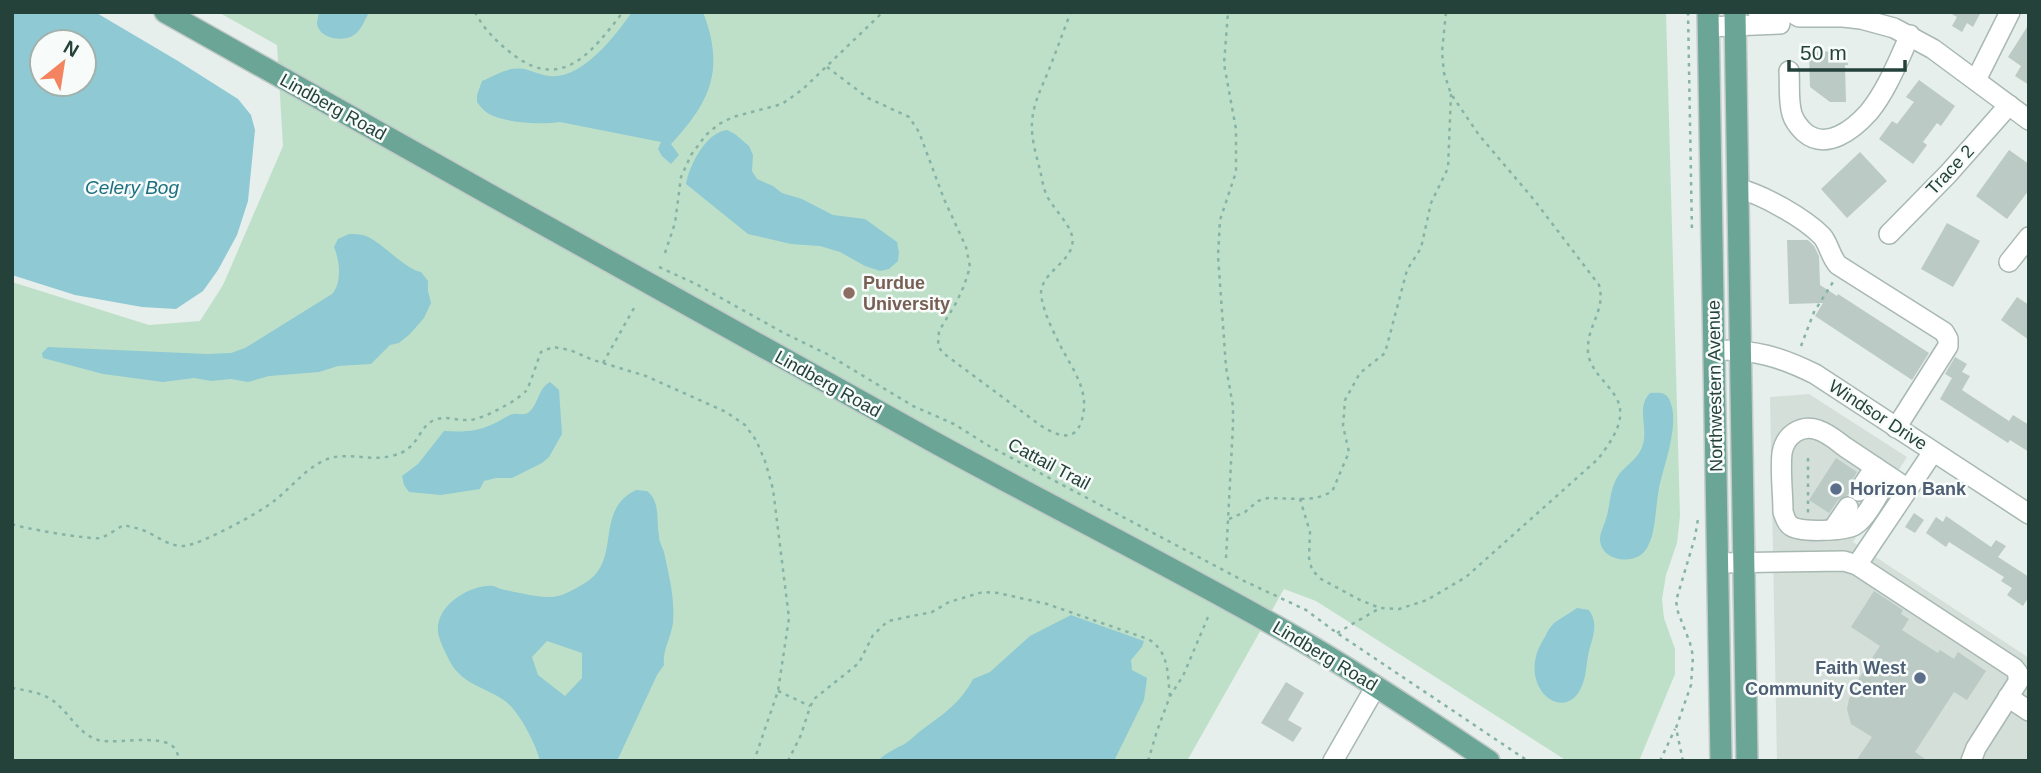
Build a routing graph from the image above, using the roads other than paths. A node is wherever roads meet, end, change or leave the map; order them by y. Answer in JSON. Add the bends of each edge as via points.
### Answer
{"nodes":[{"id":1,"x":164,"y":12,"type":"edge"},
{"id":2,"x":1758,"y":12,"type":"edge"},
{"id":3,"x":2010,"y":12,"type":"edge"},
{"id":4,"x":1810,"y":15,"type":"edge"},
{"id":5,"x":1708,"y":17,"type":"edge"},
{"id":6,"x":1733,"y":17,"type":"edge"},
{"id":7,"x":1910,"y":35,"type":"junction"},
{"id":8,"x":1789,"y":71,"type":"dead end"},
{"id":9,"x":1976,"y":80,"type":"junction"},
{"id":10,"x":2009,"y":105,"type":"junction"},
{"id":11,"x":2029,"y":120,"type":"edge"},
{"id":12,"x":1739,"y":189,"type":"junction"},
{"id":13,"x":1889,"y":234,"type":"dead end"},
{"id":14,"x":2029,"y":237,"type":"edge"},
{"id":15,"x":2009,"y":262,"type":"dead end"},
{"id":16,"x":1715,"y":350,"type":"junction"},
{"id":17,"x":1741,"y":350,"type":"junction"},
{"id":18,"x":1896,"y":428,"type":"junction"},
{"id":19,"x":1933,"y":452,"type":"junction"},
{"id":20,"x":1882,"y":472,"type":"junction"},
{"id":21,"x":1908,"y":489,"type":"junction"},
{"id":22,"x":2029,"y":514,"type":"edge"},
{"id":23,"x":1833,"y":530,"type":"junction"},
{"id":24,"x":1718,"y":563,"type":"junction"},
{"id":25,"x":1744,"y":563,"type":"junction"},
{"id":26,"x":1857,"y":565,"type":"junction"},
{"id":27,"x":1376,"y":686,"type":"junction"},
{"id":28,"x":2008,"y":697,"type":"junction"},
{"id":29,"x":2029,"y":710,"type":"edge"},
{"id":30,"x":1333,"y":761,"type":"edge"},
{"id":31,"x":1489,"y":761,"type":"edge"},
{"id":32,"x":1721,"y":761,"type":"edge"},
{"id":33,"x":1747,"y":761,"type":"edge"},
{"id":34,"x":1971,"y":761,"type":"edge"}],
"edges":[{"from":1,"to":27,"type":"main road","name":"Lindberg Road","via":[[955,454],[1215,592]]},
{"from":2,"to":4,"type":"street"},
{"from":3,"to":9,"type":"street"},
{"from":4,"to":6,"type":"street","via":[[1794,23]]},
{"from":4,"to":7,"type":"street","via":[[1861,19]]},
{"from":5,"to":6,"type":"street"},
{"from":5,"to":16,"type":"main road","name":"Northwestern Avenue"},
{"from":6,"to":12,"type":"main road","name":"Northwestern Avenue"},
{"from":7,"to":8,"type":"street","via":[[1868,113],[1835,138],[1814,138],[1796,124],[1791,113]]},
{"from":7,"to":9,"type":"street"},
{"from":9,"to":10,"type":"street"},
{"from":10,"to":11,"type":"street"},
{"from":10,"to":13,"type":"street","name":"Trace 2"},
{"from":12,"to":17,"type":"main road","name":"Northwestern Avenue"},
{"from":12,"to":18,"type":"street","via":[[1755,193],[1804,222],[1823,237],[1842,267],[1944,332],[1948,346]]},
{"from":14,"to":15,"type":"street"},
{"from":16,"to":17,"type":"street","name":"Windsor Drive"},
{"from":16,"to":24,"type":"main road","name":"Northwestern Avenue"},
{"from":17,"to":18,"type":"street","name":"Windsor Drive","via":[[1788,361],[1815,374]]},
{"from":17,"to":25,"type":"main road","name":"Northwestern Avenue"},
{"from":18,"to":19,"type":"street","name":"Windsor Drive"},
{"from":19,"to":21,"type":"street"},
{"from":19,"to":22,"type":"street","name":"Windsor Drive"},
{"from":20,"to":21,"type":"street"},
{"from":20,"to":23,"type":"street","via":[[1853,499]]},
{"from":20,"to":23,"type":"street","via":[[1861,519],[1853,526]]},
{"from":20,"to":23,"type":"street","via":[[1822,432],[1809,428],[1794,432],[1782,452],[1783,512],[1790,526],[1798,530]]},
{"from":21,"to":26,"type":"street"},
{"from":24,"to":25,"type":"street"},
{"from":24,"to":32,"type":"main road","name":"Northwestern Avenue"},
{"from":25,"to":26,"type":"street","via":[[1844,561]]},
{"from":25,"to":33,"type":"main road","name":"Northwestern Avenue"},
{"from":26,"to":28,"type":"street","via":[[2014,668],[2019,678]]},
{"from":27,"to":30,"type":"street"},
{"from":27,"to":31,"type":"main road","name":"Lindberg Road"},
{"from":28,"to":29,"type":"street"},
{"from":28,"to":34,"type":"street"}]}
